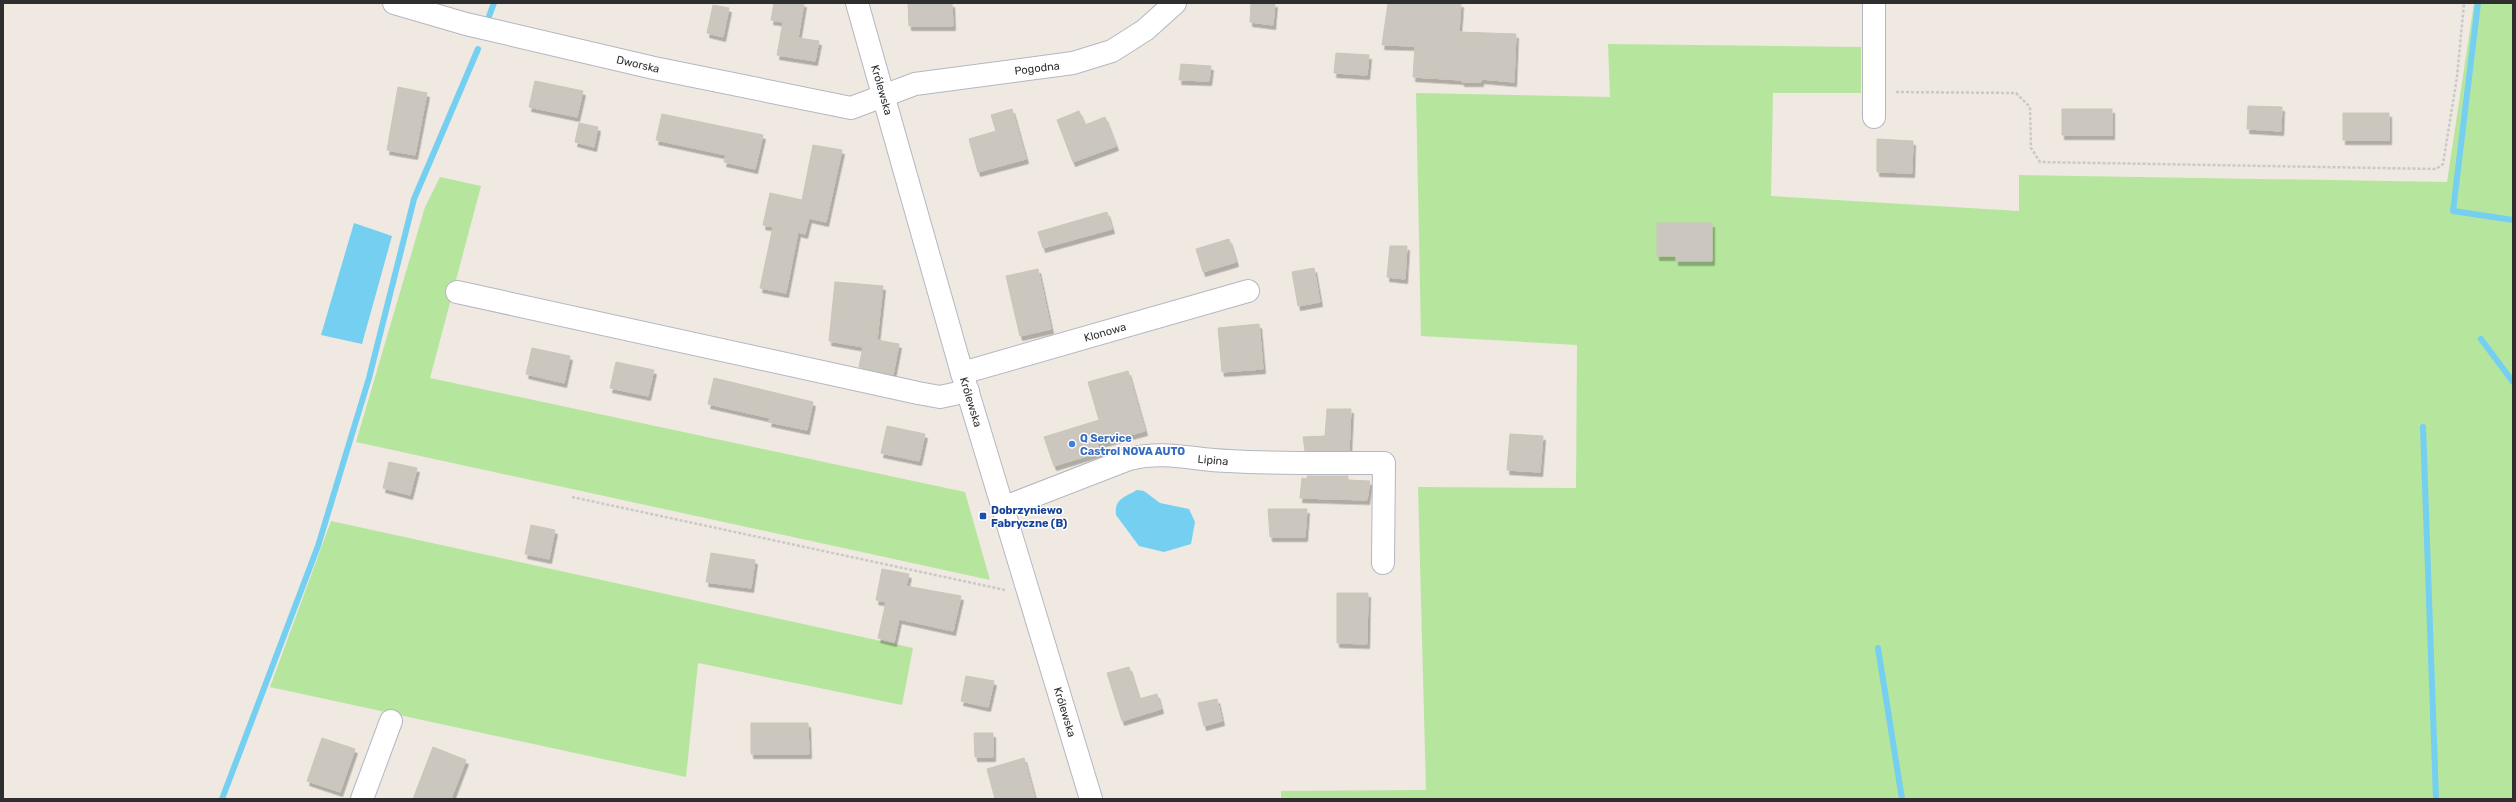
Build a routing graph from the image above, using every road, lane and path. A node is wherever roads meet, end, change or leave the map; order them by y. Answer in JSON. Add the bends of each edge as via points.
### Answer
{"nodes":[{"id":1,"x":394,"y":3,"type":"edge"},
{"id":2,"x":857,"y":3,"type":"edge"},
{"id":3,"x":1175,"y":3,"type":"edge"},
{"id":4,"x":1874,"y":3,"type":"edge"},
{"id":5,"x":2464,"y":3,"type":"edge"},
{"id":6,"x":1874,"y":92,"type":"junction"},
{"id":7,"x":884,"y":97,"type":"junction"},
{"id":8,"x":1874,"y":117,"type":"dead end"},
{"id":9,"x":1248,"y":291,"type":"dead end"},
{"id":10,"x":457,"y":292,"type":"dead end"},
{"id":11,"x":965,"y":382,"type":"junction"},
{"id":12,"x":572,"y":497,"type":"dead end"},
{"id":13,"x":1005,"y":507,"type":"junction"},
{"id":14,"x":1383,"y":563,"type":"dead end"},
{"id":15,"x":1029,"y":590,"type":"junction"},
{"id":16,"x":391,"y":721,"type":"dead end"},
{"id":17,"x":362,"y":799,"type":"edge"},
{"id":18,"x":1091,"y":799,"type":"edge"}],
"edges":[{"from":1,"to":7,"type":"street","name":"Dworska","via":[[466,24],[654,68],[851,108]]},
{"from":2,"to":7,"type":"street","name":"Królewska"},
{"from":3,"to":7,"type":"street","name":"Pogodna","via":[[1145,30],[1112,51],[1073,63],[915,84]]},
{"from":4,"to":6,"type":"street"},
{"from":5,"to":6,"type":"path","via":[[2457,77],[2443,164],[2436,169],[2040,162],[2031,148],[2030,107],[2016,93]]},
{"from":6,"to":8,"type":"street"},
{"from":7,"to":11,"type":"street","name":"Królewska"},
{"from":9,"to":11,"type":"street","name":"Klonowa"},
{"from":10,"to":11,"type":"street","name":"Klonowa","via":[[940,397]]},
{"from":11,"to":13,"type":"street","name":"Królewska"},
{"from":12,"to":15,"type":"path","via":[[1005,590]]},
{"from":13,"to":14,"type":"street","name":"Lipina","via":[[1148,454],[1161,453],[1206,460],[1260,463],[1384,463]]},
{"from":13,"to":15,"type":"street","name":"Królewska"},
{"from":15,"to":18,"type":"street","name":"Królewska"},
{"from":16,"to":17,"type":"street"}]}
